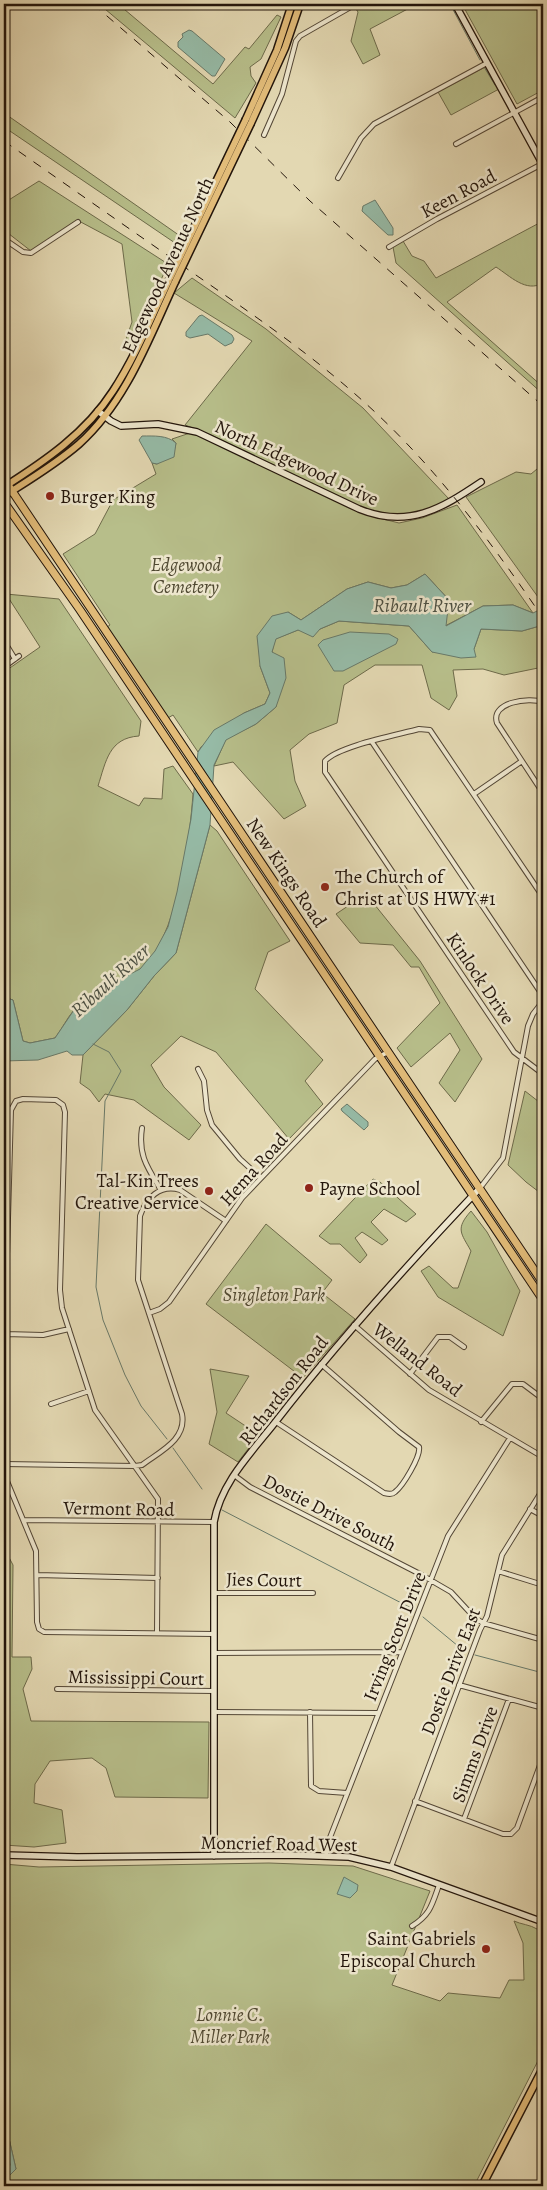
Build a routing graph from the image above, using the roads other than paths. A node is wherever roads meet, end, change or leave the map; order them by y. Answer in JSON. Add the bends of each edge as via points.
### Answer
{"nodes":[{"id":1,"x":292,"y":4,"type":"edge"},
{"id":2,"x":300,"y":4,"type":"edge"},
{"id":3,"x":356,"y":4,"type":"edge"},
{"id":4,"x":455,"y":4,"type":"edge"},
{"id":5,"x":487,"y":63,"type":"junction"},
{"id":6,"x":543,"y":97,"type":"edge"},
{"id":7,"x":514,"y":112,"type":"junction"},
{"id":8,"x":249,"y":121,"type":"junction"},
{"id":9,"x":264,"y":135,"type":"dead end"},
{"id":10,"x":456,"y":144,"type":"dead end"},
{"id":11,"x":543,"y":164,"type":"edge"},
{"id":12,"x":338,"y":178,"type":"dead end"},
{"id":13,"x":78,"y":222,"type":"dead end"},
{"id":14,"x":4,"y":239,"type":"edge"},
{"id":15,"x":388,"y":247,"type":"dead end"},
{"id":16,"x":173,"y":280,"type":"junction"},
{"id":17,"x":98,"y":411,"type":"junction"},
{"id":18,"x":104,"y":416,"type":"junction"},
{"id":19,"x":481,"y":482,"type":"dead end"},
{"id":20,"x":6,"y":486,"type":"edge"},
{"id":21,"x":4,"y":496,"type":"edge"},
{"id":22,"x":4,"y":502,"type":"edge"},
{"id":23,"x":4,"y":641,"type":"edge"},
{"id":24,"x":4,"y":667,"type":"edge"},
{"id":25,"x":147,"y":693,"type":"junction"},
{"id":26,"x":140,"y":698,"type":"junction"},
{"id":27,"x":543,"y":702,"type":"edge"},
{"id":28,"x":372,"y":742,"type":"junction"},
{"id":29,"x":522,"y":761,"type":"junction"},
{"id":30,"x":543,"y":793,"type":"edge"},
{"id":31,"x":474,"y":794,"type":"junction"},
{"id":32,"x":543,"y":897,"type":"edge"},
{"id":33,"x":312,"y":938,"type":"junction"},
{"id":34,"x":304,"y":942,"type":"junction"},
{"id":35,"x":543,"y":996,"type":"edge"},
{"id":36,"x":543,"y":1001,"type":"edge"},
{"id":37,"x":388,"y":1052,"type":"junction"},
{"id":38,"x":381,"y":1056,"type":"junction"},
{"id":39,"x":522,"y":1059,"type":"junction"},
{"id":40,"x":198,"y":1069,"type":"dead end"},
{"id":41,"x":543,"y":1074,"type":"edge"},
{"id":42,"x":142,"y":1128,"type":"dead end"},
{"id":43,"x":261,"y":1178,"type":"junction"},
{"id":44,"x":480,"y":1188,"type":"junction"},
{"id":45,"x":161,"y":1190,"type":"junction"},
{"id":46,"x":473,"y":1195,"type":"junction"},
{"id":47,"x":226,"y":1221,"type":"junction"},
{"id":48,"x":543,"y":1283,"type":"edge"},
{"id":49,"x":543,"y":1300,"type":"edge"},
{"id":50,"x":149,"y":1313,"type":"junction"},
{"id":51,"x":354,"y":1325,"type":"junction"},
{"id":52,"x":69,"y":1329,"type":"junction"},
{"id":53,"x":5,"y":1334,"type":"junction"},
{"id":54,"x":464,"y":1347,"type":"dead end"},
{"id":55,"x":4,"y":1362,"type":"edge"},
{"id":56,"x":320,"y":1364,"type":"junction"},
{"id":57,"x":410,"y":1374,"type":"junction"},
{"id":58,"x":89,"y":1391,"type":"junction"},
{"id":59,"x":543,"y":1399,"type":"edge"},
{"id":60,"x":51,"y":1404,"type":"dead end"},
{"id":61,"x":276,"y":1422,"type":"junction"},
{"id":62,"x":481,"y":1422,"type":"junction"},
{"id":63,"x":510,"y":1438,"type":"junction"},
{"id":64,"x":543,"y":1457,"type":"edge"},
{"id":65,"x":4,"y":1464,"type":"edge"},
{"id":66,"x":135,"y":1466,"type":"junction"},
{"id":67,"x":4,"y":1474,"type":"edge"},
{"id":68,"x":234,"y":1475,"type":"junction"},
{"id":69,"x":543,"y":1489,"type":"edge"},
{"id":70,"x":530,"y":1509,"type":"junction"},
{"id":71,"x":543,"y":1516,"type":"edge"},
{"id":72,"x":24,"y":1520,"type":"junction"},
{"id":73,"x":158,"y":1522,"type":"junction"},
{"id":74,"x":214,"y":1522,"type":"junction"},
{"id":75,"x":498,"y":1571,"type":"junction"},
{"id":76,"x":37,"y":1576,"type":"junction"},
{"id":77,"x":158,"y":1578,"type":"junction"},
{"id":78,"x":430,"y":1580,"type":"junction"},
{"id":79,"x":543,"y":1585,"type":"edge"},
{"id":80,"x":214,"y":1592,"type":"junction"},
{"id":81,"x":313,"y":1593,"type":"dead end"},
{"id":82,"x":483,"y":1623,"type":"junction"},
{"id":83,"x":158,"y":1633,"type":"junction"},
{"id":84,"x":214,"y":1634,"type":"junction"},
{"id":85,"x":543,"y":1640,"type":"edge"},
{"id":86,"x":402,"y":1652,"type":"junction"},
{"id":87,"x":214,"y":1653,"type":"junction"},
{"id":88,"x":458,"y":1685,"type":"junction"},
{"id":89,"x":57,"y":1689,"type":"dead end"},
{"id":90,"x":214,"y":1691,"type":"junction"},
{"id":91,"x":509,"y":1698,"type":"junction"},
{"id":92,"x":543,"y":1708,"type":"edge"},
{"id":93,"x":214,"y":1712,"type":"junction"},
{"id":94,"x":310,"y":1712,"type":"junction"},
{"id":95,"x":378,"y":1713,"type":"junction"},
{"id":96,"x":543,"y":1757,"type":"edge"},
{"id":97,"x":312,"y":1788,"type":"junction"},
{"id":98,"x":347,"y":1793,"type":"junction"},
{"id":99,"x":308,"y":1794,"type":"dead end"},
{"id":100,"x":415,"y":1801,"type":"junction"},
{"id":101,"x":464,"y":1819,"type":"junction"},
{"id":102,"x":4,"y":1855,"type":"edge"},
{"id":103,"x":326,"y":1855,"type":"junction"},
{"id":104,"x":214,"y":1856,"type":"junction"},
{"id":105,"x":391,"y":1867,"type":"junction"},
{"id":106,"x":439,"y":1885,"type":"junction"},
{"id":107,"x":543,"y":1922,"type":"edge"},
{"id":108,"x":412,"y":1926,"type":"dead end"},
{"id":109,"x":543,"y":2072,"type":"edge"},
{"id":110,"x":482,"y":2186,"type":"edge"}],
"edges":[{"from":1,"to":8,"type":"main road","name":"Edgewood Avenue North"},
{"from":2,"to":8,"type":"main road","name":"Edgewood Avenue North","via":[[285,48]]},
{"from":3,"to":9,"type":"street","via":[[303,33],[296,41],[282,94]]},
{"from":4,"to":5,"type":"street"},
{"from":5,"to":7,"type":"street"},
{"from":5,"to":12,"type":"street","via":[[374,124],[361,138]]},
{"from":6,"to":7,"type":"street"},
{"from":7,"to":10,"type":"street"},
{"from":7,"to":11,"type":"street"},
{"from":8,"to":16,"type":"main road","name":"Edgewood Avenue North","bridge":true},
{"from":11,"to":15,"type":"street","name":"Keen Road"},
{"from":13,"to":14,"type":"street","via":[[31,253],[23,252]]},
{"from":16,"to":17,"type":"main road","name":"Edgewood Avenue North","via":[[127,366]]},
{"from":16,"to":18,"type":"main road","name":"Edgewood Avenue North","via":[[134,369]]},
{"from":17,"to":18,"type":"street","name":"North Edgewood Drive"},
{"from":17,"to":20,"type":"main road","name":"Edgewood Avenue North","via":[[52,456]]},
{"from":18,"to":19,"type":"street","name":"North Edgewood Drive","via":[[121,426],[160,424],[197,432],[378,516],[402,518],[424,514]]},
{"from":18,"to":20,"type":"main road","name":"Edgewood Avenue North","via":[[66,455]]},
{"from":20,"to":21,"type":"main road","name":"Edgewood Avenue North"},
{"from":20,"to":25,"type":"highway","name":"New Kings Road"},
{"from":22,"to":26,"type":"highway","name":"New Kings Road"},
{"from":23,"to":24,"type":"street","via":[[17,658]]},
{"from":25,"to":26,"type":"street"},
{"from":25,"to":33,"type":"highway","name":"New Kings Road"},
{"from":26,"to":34,"type":"highway","name":"New Kings Road"},
{"from":27,"to":29,"type":"street","via":[[532,700],[504,706],[496,712],[497,723]]},
{"from":28,"to":31,"type":"street","via":[[426,729],[433,733]]},
{"from":28,"to":35,"type":"street"},
{"from":28,"to":39,"type":"street","name":"Kinlock Drive","via":[[329,757],[324,764],[325,772],[509,1045]]},
{"from":29,"to":30,"type":"street"},
{"from":29,"to":31,"type":"street"},
{"from":31,"to":32,"type":"street"},
{"from":33,"to":34,"type":"street"},
{"from":33,"to":37,"type":"highway","name":"New Kings Road"},
{"from":34,"to":38,"type":"highway","name":"New Kings Road"},
{"from":36,"to":39,"type":"street","name":"Richardson Road","via":[[530,1019]]},
{"from":37,"to":38,"type":"street","name":"Hema Road"},
{"from":37,"to":44,"type":"highway","name":"New Kings Road"},
{"from":38,"to":43,"type":"street","name":"Hema Road","via":[[337,1097]]},
{"from":38,"to":46,"type":"highway","name":"New Kings Road"},
{"from":39,"to":41,"type":"street","name":"Kinlock Drive"},
{"from":39,"to":44,"type":"street","name":"Richardson Road","via":[[502,1158]]},
{"from":40,"to":43,"type":"street","via":[[204,1081],[212,1125],[240,1159]]},
{"from":42,"to":45,"type":"street","via":[[143,1157]]},
{"from":43,"to":47,"type":"street","name":"Hema Road"},
{"from":44,"to":46,"type":"street","name":"Richardson Road"},
{"from":44,"to":48,"type":"highway","name":"New Kings Road"},
{"from":45,"to":47,"type":"street","via":[[180,1190]]},
{"from":45,"to":50,"type":"street","via":[[143,1207],[139,1222],[138,1280]]},
{"from":46,"to":49,"type":"highway","name":"New Kings Road"},
{"from":46,"to":51,"type":"street","name":"Richardson Road"},
{"from":47,"to":50,"type":"street","name":"Hema Road","via":[[169,1302]]},
{"from":50,"to":66,"type":"street","via":[[183,1426],[174,1441],[142,1465]]},
{"from":51,"to":56,"type":"street","name":"Richardson Road"},
{"from":51,"to":57,"type":"street","name":"Welland Road"},
{"from":52,"to":53,"type":"street","via":[[43,1336]]},
{"from":52,"to":53,"type":"street","via":[[60,1290],[65,1112],[63,1105],[56,1100],[23,1099],[16,1101],[11,1110]]},
{"from":52,"to":58,"type":"street"},
{"from":53,"to":55,"type":"street"},
{"from":54,"to":57,"type":"street","via":[[450,1337],[438,1337]]},
{"from":56,"to":61,"type":"street","name":"Richardson Road"},
{"from":56,"to":61,"type":"street","via":[[417,1444],[419,1457],[396,1491],[384,1493]]},
{"from":57,"to":62,"type":"street","name":"Welland Road","via":[[441,1398]]},
{"from":58,"to":60,"type":"street"},
{"from":58,"to":66,"type":"street","via":[[99,1417]]},
{"from":59,"to":62,"type":"street","via":[[523,1384],[516,1383],[509,1387]]},
{"from":61,"to":68,"type":"street","name":"Richardson Road"},
{"from":62,"to":63,"type":"street","name":"Welland Road"},
{"from":63,"to":64,"type":"street","name":"Welland Road"},
{"from":63,"to":78,"type":"street","name":"Irving Scott Drive","via":[[451,1529]]},
{"from":65,"to":66,"type":"street"},
{"from":66,"to":73,"type":"street","via":[[158,1499]]},
{"from":67,"to":72,"type":"street"},
{"from":68,"to":74,"type":"street","name":"Richardson Road","via":[[219,1501]]},
{"from":68,"to":78,"type":"street","name":"Dostie Drive South","via":[[262,1493]]},
{"from":69,"to":70,"type":"street","name":"Dostie Drive East"},
{"from":70,"to":71,"type":"street"},
{"from":70,"to":75,"type":"street","name":"Dostie Drive East","via":[[502,1555]]},
{"from":72,"to":73,"type":"street","name":"Vermont Road"},
{"from":72,"to":76,"type":"street","via":[[36,1551]]},
{"from":73,"to":74,"type":"street","name":"Vermont Road"},
{"from":73,"to":77,"type":"street"},
{"from":74,"to":80,"type":"street","name":"Richardson Road"},
{"from":75,"to":79,"type":"street"},
{"from":75,"to":82,"type":"street","name":"Dostie Drive East"},
{"from":76,"to":77,"type":"street"},
{"from":76,"to":83,"type":"street","via":[[37,1622],[44,1632]]},
{"from":77,"to":83,"type":"street"},
{"from":78,"to":82,"type":"street","name":"Dostie Drive South","via":[[451,1592]]},
{"from":78,"to":86,"type":"street","name":"Irving Scott Drive"},
{"from":80,"to":81,"type":"street","name":"Jies Court"},
{"from":80,"to":84,"type":"street","name":"Richardson Road"},
{"from":82,"to":85,"type":"street","name":"Dostie Drive South"},
{"from":82,"to":88,"type":"street","name":"Dostie Drive East"},
{"from":83,"to":84,"type":"street"},
{"from":84,"to":87,"type":"street","name":"Richardson Road"},
{"from":86,"to":87,"type":"street"},
{"from":86,"to":95,"type":"street","name":"Irving Scott Drive"},
{"from":87,"to":90,"type":"street","name":"Richardson Road"},
{"from":88,"to":91,"type":"street"},
{"from":88,"to":100,"type":"street","name":"Dostie Drive East"},
{"from":89,"to":90,"type":"street","name":"Mississippi Court"},
{"from":90,"to":93,"type":"street","name":"Richardson Road"},
{"from":91,"to":92,"type":"street"},
{"from":91,"to":101,"type":"street","name":"Simms Drive"},
{"from":93,"to":94,"type":"street"},
{"from":93,"to":104,"type":"street","name":"Richardson Road"},
{"from":94,"to":95,"type":"street"},
{"from":94,"to":97,"type":"street"},
{"from":95,"to":98,"type":"street","name":"Irving Scott Drive"},
{"from":96,"to":101,"type":"street","via":[[517,1828],[511,1834],[502,1834]]},
{"from":97,"to":98,"type":"street"},
{"from":97,"to":99,"type":"street"},
{"from":98,"to":103,"type":"street","name":"Irving Scott Drive"},
{"from":100,"to":101,"type":"street"},
{"from":100,"to":105,"type":"street","name":"Dostie Drive East"},
{"from":102,"to":104,"type":"street","name":"Moncrief Road West"},
{"from":103,"to":104,"type":"street","name":"Moncrief Road West"},
{"from":103,"to":105,"type":"street","name":"Moncrief Road West","via":[[358,1858]]},
{"from":105,"to":106,"type":"street","name":"Moncrief Road West"},
{"from":106,"to":107,"type":"street","name":"Moncrief Road West"},
{"from":106,"to":108,"type":"street","via":[[430,1911]]},
{"from":109,"to":110,"type":"main road"}]}
